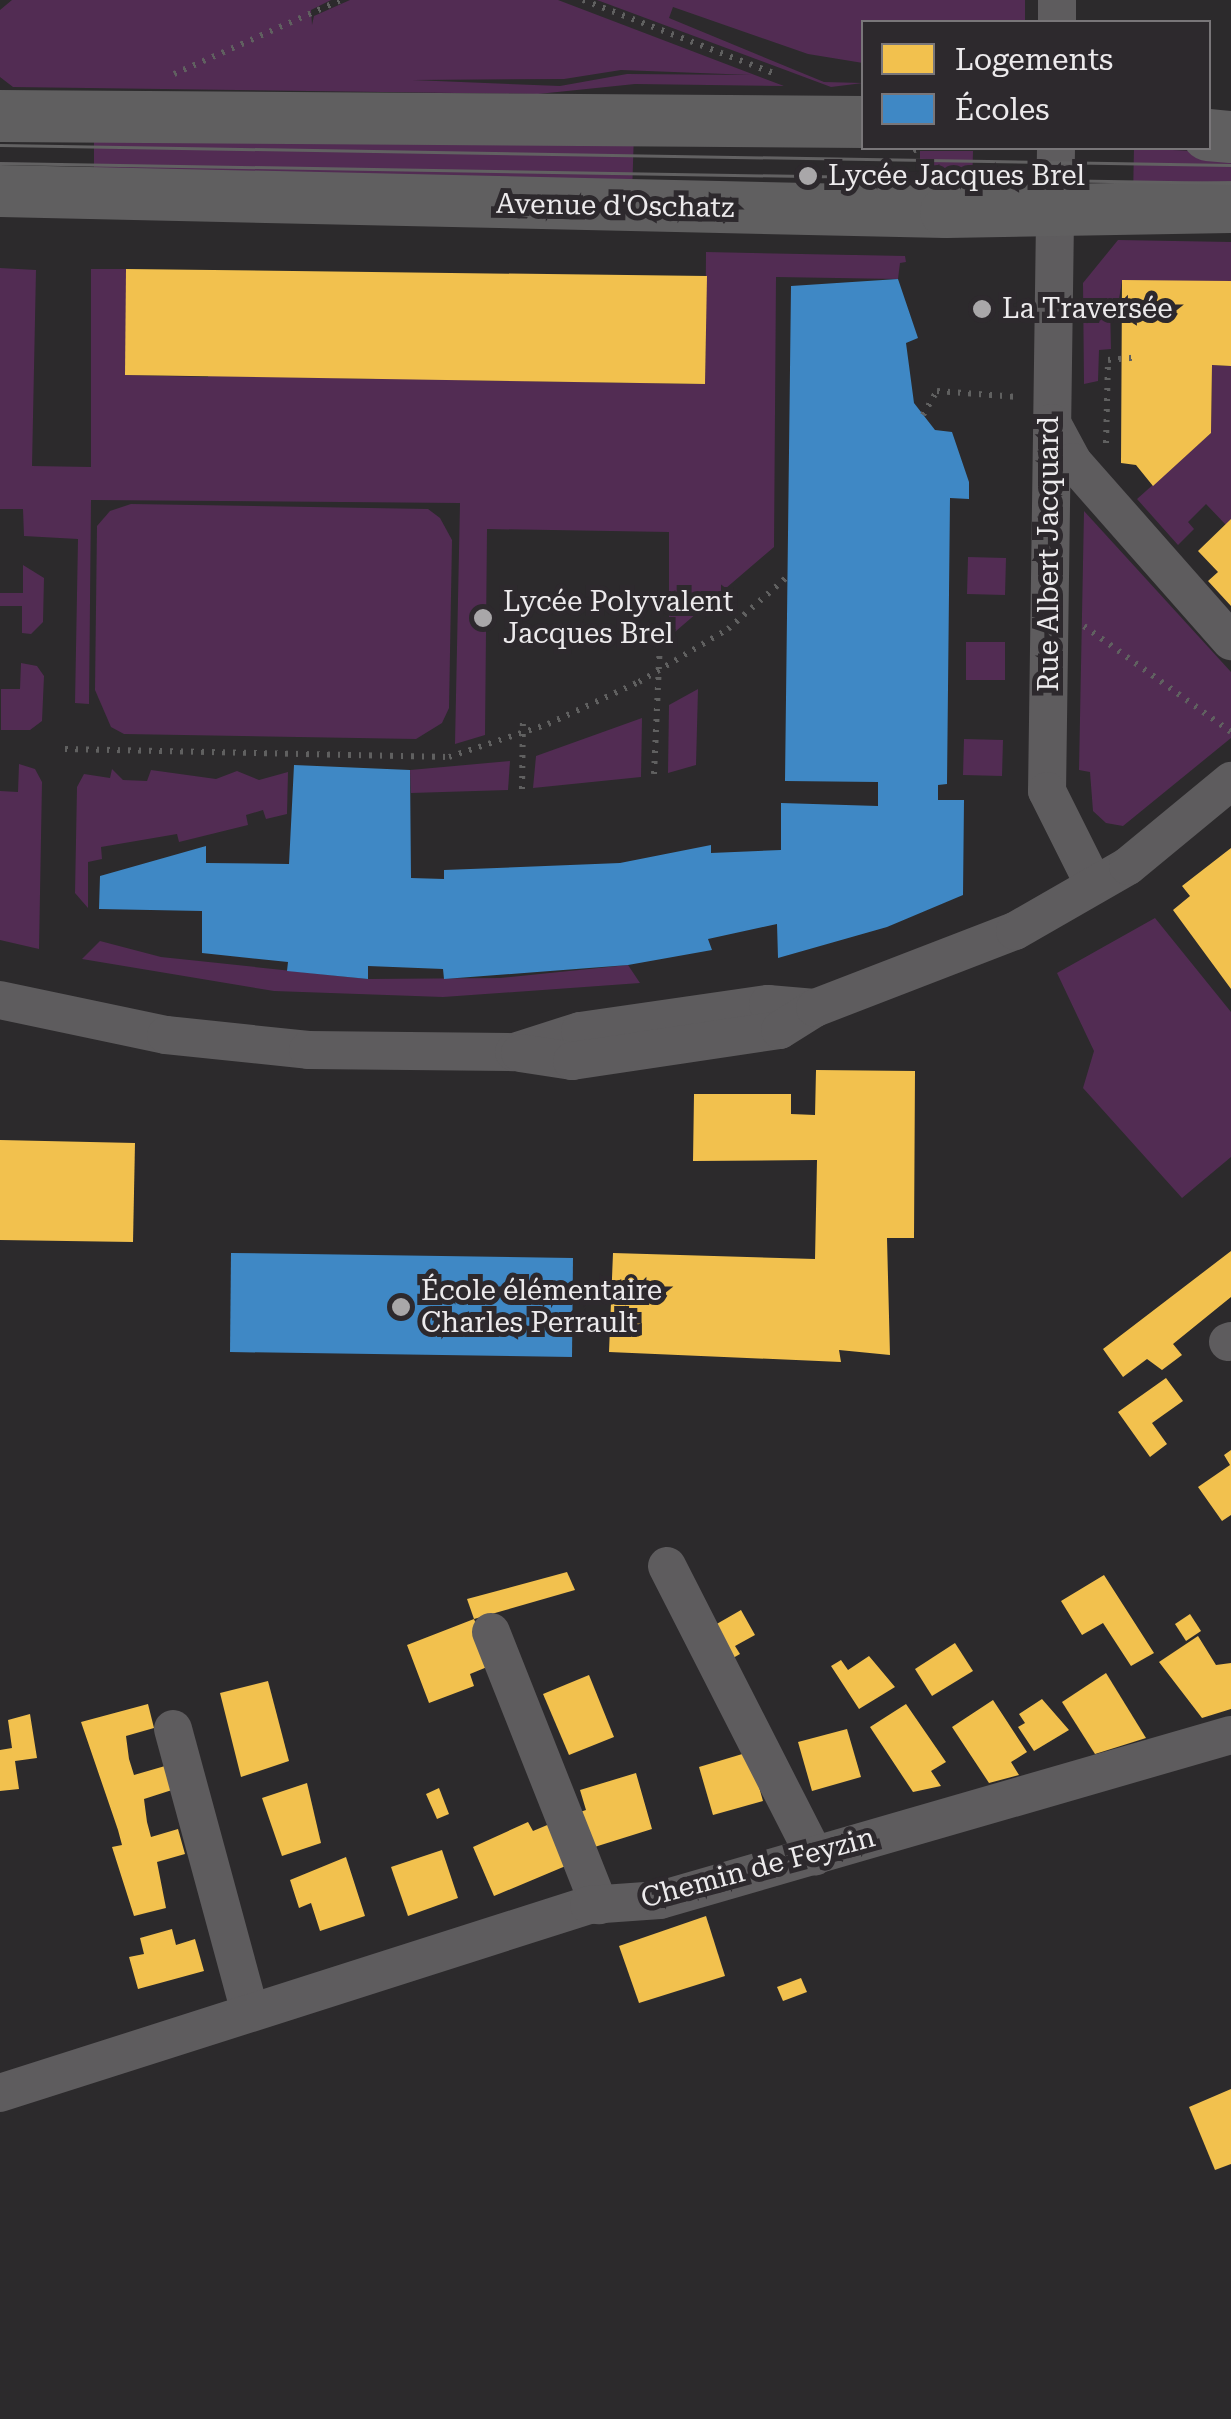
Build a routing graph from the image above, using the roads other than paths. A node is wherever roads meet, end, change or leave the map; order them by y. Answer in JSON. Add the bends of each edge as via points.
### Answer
{"nodes":[{"id":1,"x":0,"y":116,"type":"edge"},
{"id":2,"x":861,"y":122,"type":"edge"},
{"id":3,"x":1056,"y":150,"type":"edge"},
{"id":4,"x":0,"y":191,"type":"edge"},
{"id":5,"x":1231,"y":208,"type":"edge"},
{"id":6,"x":1057,"y":213,"type":"junction"},
{"id":7,"x":1050,"y":418,"type":"junction"},
{"id":8,"x":1231,"y":640,"type":"edge"},
{"id":9,"x":1231,"y":781,"type":"edge"},
{"id":10,"x":1094,"y":885,"type":"junction"},
{"id":11,"x":0,"y":1000,"type":"edge"},
{"id":12,"x":668,"y":1566,"type":"dead end"},
{"id":13,"x":490,"y":1632,"type":"dead end"},
{"id":14,"x":173,"y":1729,"type":"dead end"},
{"id":15,"x":1231,"y":1735,"type":"edge"},
{"id":16,"x":815,"y":1856,"type":"junction"},
{"id":17,"x":599,"y":1904,"type":"junction"},
{"id":18,"x":250,"y":2014,"type":"junction"},
{"id":19,"x":0,"y":2093,"type":"edge"}],
"edges":[{"from":1,"to":2,"type":"street"},
{"from":3,"to":6,"type":"street","name":"Rue Albert Jacquard"},
{"from":4,"to":6,"type":"street","name":"Avenue d'Oschatz"},
{"from":5,"to":6,"type":"street","name":"Avenue d'Oschatz"},
{"from":6,"to":7,"type":"street","name":"Rue Albert Jacquard"},
{"from":7,"to":8,"type":"street","via":[[1077,466]]},
{"from":7,"to":10,"type":"street","name":"Rue Albert Jacquard","via":[[1047,791]]},
{"from":9,"to":10,"type":"street","via":[[1128,866]]},
{"from":10,"to":11,"type":"street","via":[[998,940],[815,1008],[768,1004],[596,1028],[514,1052],[308,1050],[166,1035]]},
{"from":12,"to":16,"type":"street"},
{"from":13,"to":17,"type":"street"},
{"from":14,"to":18,"type":"street"},
{"from":15,"to":16,"type":"street","name":"Chemin de Feyzin"},
{"from":16,"to":17,"type":"street","name":"Chemin de Feyzin","via":[[660,1900]]},
{"from":17,"to":18,"type":"street","name":"Chemin de Feyzin"},
{"from":18,"to":19,"type":"street","name":"Chemin de Feyzin"}]}
